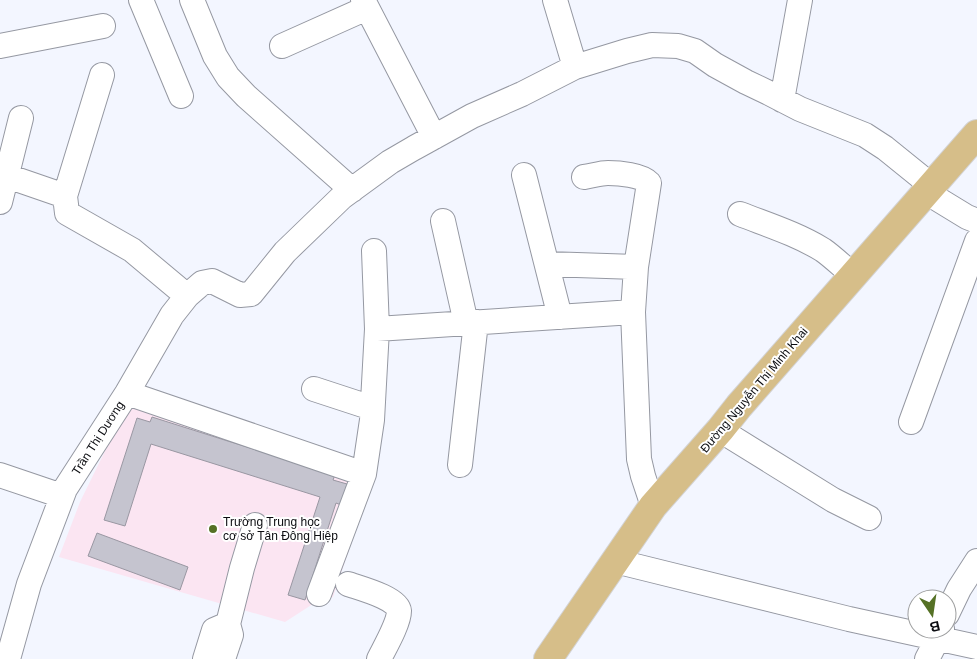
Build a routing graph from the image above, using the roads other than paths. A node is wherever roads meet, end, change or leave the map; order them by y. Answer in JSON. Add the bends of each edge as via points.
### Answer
{"nodes":[{"id":1,"x":141,"y":0,"type":"edge"},
{"id":2,"x":192,"y":0,"type":"edge"},
{"id":3,"x":555,"y":0,"type":"edge"},
{"id":4,"x":800,"y":0,"type":"edge"},
{"id":5,"x":365,"y":4,"type":"edge"},
{"id":6,"x":103,"y":26,"type":"dead end"},
{"id":7,"x":0,"y":46,"type":"edge"},
{"id":8,"x":282,"y":46,"type":"dead end"},
{"id":9,"x":575,"y":67,"type":"junction"},
{"id":10,"x":102,"y":75,"type":"dead end"},
{"id":11,"x":181,"y":96,"type":"dead end"},
{"id":12,"x":782,"y":100,"type":"junction"},
{"id":13,"x":21,"y":118,"type":"dead end"},
{"id":14,"x":977,"y":134,"type":"edge"},
{"id":15,"x":434,"y":137,"type":"junction"},
{"id":16,"x":7,"y":176,"type":"junction"},
{"id":17,"x":524,"y":176,"type":"dead end"},
{"id":18,"x":584,"y":177,"type":"dead end"},
{"id":19,"x":929,"y":189,"type":"junction"},
{"id":20,"x":352,"y":190,"type":"junction"},
{"id":21,"x":65,"y":196,"type":"junction"},
{"id":22,"x":0,"y":202,"type":"edge"},
{"id":23,"x":740,"y":214,"type":"dead end"},
{"id":24,"x":443,"y":221,"type":"dead end"},
{"id":25,"x":977,"y":221,"type":"edge"},
{"id":26,"x":977,"y":241,"type":"edge"},
{"id":27,"x":374,"y":251,"type":"dead end"},
{"id":28,"x":547,"y":264,"type":"junction"},
{"id":29,"x":636,"y":266,"type":"junction"},
{"id":30,"x":853,"y":275,"type":"junction"},
{"id":31,"x":187,"y":296,"type":"junction"},
{"id":32,"x":633,"y":312,"type":"junction"},
{"id":33,"x":560,"y":317,"type":"junction"},
{"id":34,"x":471,"y":322,"type":"junction"},
{"id":35,"x":377,"y":329,"type":"junction"},
{"id":36,"x":314,"y":389,"type":"dead end"},
{"id":37,"x":126,"y":393,"type":"junction"},
{"id":38,"x":372,"y":408,"type":"junction"},
{"id":39,"x":911,"y":422,"type":"dead end"},
{"id":40,"x":720,"y":430,"type":"junction"},
{"id":41,"x":460,"y":465,"type":"dead end"},
{"id":42,"x":364,"y":474,"type":"junction"},
{"id":43,"x":0,"y":475,"type":"edge"},
{"id":44,"x":62,"y":496,"type":"junction"},
{"id":45,"x":654,"y":506,"type":"junction"},
{"id":46,"x":869,"y":518,"type":"dead end"},
{"id":47,"x":255,"y":525,"type":"dead end"},
{"id":48,"x":615,"y":561,"type":"junction"},
{"id":49,"x":977,"y":561,"type":"edge"},
{"id":50,"x":348,"y":584,"type":"dead end"},
{"id":51,"x":319,"y":594,"type":"dead end"},
{"id":52,"x":957,"y":596,"type":"edge"},
{"id":53,"x":228,"y":624,"type":"junction"},
{"id":54,"x":907,"y":628,"type":"edge"},
{"id":55,"x":937,"y":639,"type":"edge"},
{"id":56,"x":954,"y":639,"type":"edge"},
{"id":57,"x":977,"y":647,"type":"edge"},
{"id":58,"x":8,"y":659,"type":"edge"},
{"id":59,"x":205,"y":659,"type":"edge"},
{"id":60,"x":224,"y":659,"type":"edge"},
{"id":61,"x":379,"y":659,"type":"edge"},
{"id":62,"x":548,"y":659,"type":"edge"},
{"id":63,"x":927,"y":659,"type":"edge"}],
"edges":[{"from":1,"to":11,"type":"street"},
{"from":2,"to":20,"type":"street","via":[[228,77]]},
{"from":3,"to":9,"type":"street"},
{"from":4,"to":12,"type":"street"},
{"from":5,"to":8,"type":"street"},
{"from":5,"to":15,"type":"street"},
{"from":6,"to":7,"type":"street"},
{"from":9,"to":12,"type":"street","via":[[652,45],[678,46],[695,51]]},
{"from":9,"to":15,"type":"street"},
{"from":10,"to":21,"type":"street"},
{"from":12,"to":19,"type":"street","via":[[865,135]]},
{"from":13,"to":16,"type":"street"},
{"from":14,"to":19,"type":"main road","name":"Đường Nguyễn Thị Minh Khai"},
{"from":15,"to":20,"type":"street","via":[[390,162]]},
{"from":16,"to":21,"type":"street"},
{"from":16,"to":22,"type":"street"},
{"from":17,"to":28,"type":"street"},
{"from":18,"to":29,"type":"street","via":[[608,173],[636,176],[649,183]]},
{"from":19,"to":25,"type":"street"},
{"from":19,"to":30,"type":"main road","name":"Đường Nguyễn Thị Minh Khai"},
{"from":20,"to":31,"type":"street","name":"Trần Thị Dương","via":[[285,252],[251,294],[240,295],[212,281],[202,283]]},
{"from":21,"to":31,"type":"street","via":[[68,213],[132,250]]},
{"from":23,"to":30,"type":"street","via":[[808,242]]},
{"from":24,"to":34,"type":"street"},
{"from":26,"to":39,"type":"street"},
{"from":27,"to":35,"type":"street"},
{"from":28,"to":29,"type":"street"},
{"from":28,"to":33,"type":"street"},
{"from":29,"to":32,"type":"street"},
{"from":30,"to":40,"type":"main road","name":"Đường Nguyễn Thị Minh Khai"},
{"from":31,"to":37,"type":"street","name":"Trần Thị Dương","via":[[172,315]]},
{"from":32,"to":33,"type":"street"},
{"from":32,"to":45,"type":"street","via":[[639,459]]},
{"from":33,"to":34,"type":"street"},
{"from":34,"to":35,"type":"street"},
{"from":34,"to":41,"type":"street"},
{"from":35,"to":38,"type":"street"},
{"from":36,"to":38,"type":"street"},
{"from":37,"to":42,"type":"street"},
{"from":37,"to":44,"type":"street","name":"Trần Thị Dương"},
{"from":38,"to":42,"type":"street"},
{"from":40,"to":45,"type":"main road","name":"Đường Nguyễn Thị Minh Khai"},
{"from":40,"to":46,"type":"street","via":[[833,500]]},
{"from":42,"to":51,"type":"street"},
{"from":43,"to":44,"type":"street"},
{"from":44,"to":58,"type":"street","name":"Trần Thị Dương","via":[[29,584]]},
{"from":45,"to":48,"type":"main road","name":"Đường Nguyễn Thị Minh Khai"},
{"from":47,"to":53,"type":"street"},
{"from":48,"to":54,"type":"street","via":[[849,618]]},
{"from":48,"to":62,"type":"main road","name":"Đường Nguyễn Thị Minh Khai"},
{"from":49,"to":52,"type":"street"},
{"from":50,"to":61,"type":"street","via":[[373,592],[396,604],[399,610]]},
{"from":53,"to":59,"type":"street","via":[[214,630]]},
{"from":53,"to":60,"type":"street","via":[[231,635]]},
{"from":55,"to":63,"type":"street"},
{"from":56,"to":57,"type":"street"}]}
